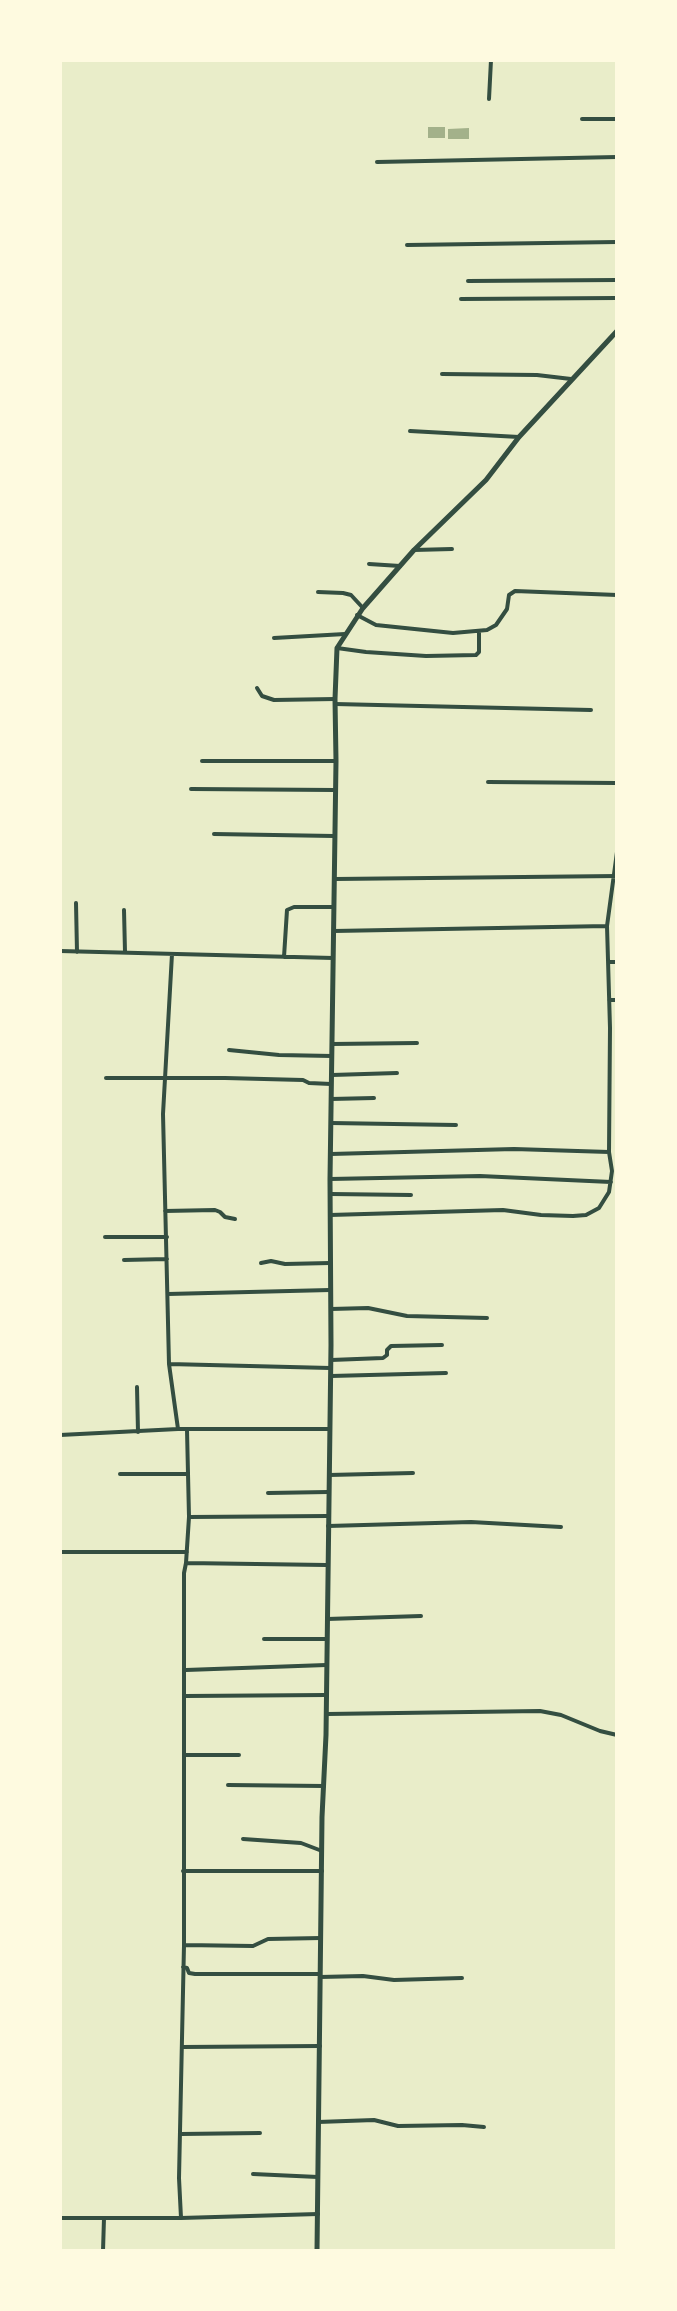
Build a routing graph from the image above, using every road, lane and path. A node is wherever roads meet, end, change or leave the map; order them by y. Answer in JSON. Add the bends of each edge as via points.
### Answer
{"nodes":[{"id":1,"x":491,"y":60,"type":"edge"},
{"id":2,"x":489,"y":99,"type":"dead end"},
{"id":3,"x":582,"y":119,"type":"dead end"},
{"id":4,"x":617,"y":119,"type":"edge"},
{"id":5,"x":617,"y":157,"type":"edge"},
{"id":6,"x":377,"y":162,"type":"dead end"},
{"id":7,"x":617,"y":242,"type":"edge"},
{"id":8,"x":407,"y":245,"type":"dead end"},
{"id":9,"x":617,"y":280,"type":"edge"},
{"id":10,"x":468,"y":281,"type":"dead end"},
{"id":11,"x":617,"y":298,"type":"edge"},
{"id":12,"x":461,"y":300,"type":"dead end"},
{"id":13,"x":617,"y":332,"type":"edge"},
{"id":14,"x":442,"y":374,"type":"dead end"},
{"id":15,"x":571,"y":379,"type":"junction"},
{"id":16,"x":410,"y":431,"type":"dead end"},
{"id":17,"x":519,"y":437,"type":"junction"},
{"id":18,"x":452,"y":549,"type":"dead end"},
{"id":19,"x":414,"y":550,"type":"junction"},
{"id":20,"x":369,"y":564,"type":"dead end"},
{"id":21,"x":400,"y":566,"type":"junction"},
{"id":22,"x":318,"y":592,"type":"dead end"},
{"id":23,"x":617,"y":596,"type":"edge"},
{"id":24,"x":363,"y":608,"type":"junction"},
{"id":25,"x":357,"y":615,"type":"junction"},
{"id":26,"x":479,"y":631,"type":"junction"},
{"id":27,"x":345,"y":634,"type":"junction"},
{"id":28,"x":274,"y":638,"type":"dead end"},
{"id":29,"x":337,"y":648,"type":"junction"},
{"id":30,"x":257,"y":688,"type":"dead end"},
{"id":31,"x":335,"y":702,"type":"junction"},
{"id":32,"x":591,"y":711,"type":"dead end"},
{"id":33,"x":202,"y":761,"type":"dead end"},
{"id":34,"x":336,"y":761,"type":"junction"},
{"id":35,"x":488,"y":782,"type":"dead end"},
{"id":36,"x":617,"y":783,"type":"edge"},
{"id":37,"x":191,"y":789,"type":"dead end"},
{"id":38,"x":335,"y":790,"type":"junction"},
{"id":39,"x":214,"y":834,"type":"dead end"},
{"id":40,"x":334,"y":836,"type":"junction"},
{"id":41,"x":617,"y":852,"type":"edge"},
{"id":42,"x":615,"y":876,"type":"edge"},
{"id":43,"x":334,"y":879,"type":"junction"},
{"id":44,"x":76,"y":903,"type":"dead end"},
{"id":45,"x":335,"y":907,"type":"junction"},
{"id":46,"x":124,"y":910,"type":"dead end"},
{"id":47,"x":607,"y":926,"type":"junction"},
{"id":48,"x":334,"y":931,"type":"junction"},
{"id":49,"x":60,"y":951,"type":"edge"},
{"id":50,"x":77,"y":952,"type":"junction"},
{"id":51,"x":125,"y":952,"type":"junction"},
{"id":52,"x":172,"y":954,"type":"junction"},
{"id":53,"x":284,"y":957,"type":"junction"},
{"id":54,"x":333,"y":958,"type":"junction"},
{"id":55,"x":608,"y":962,"type":"junction"},
{"id":56,"x":617,"y":962,"type":"edge"},
{"id":57,"x":609,"y":1000,"type":"junction"},
{"id":58,"x":617,"y":1000,"type":"edge"},
{"id":59,"x":417,"y":1043,"type":"dead end"},
{"id":60,"x":332,"y":1044,"type":"junction"},
{"id":61,"x":229,"y":1050,"type":"dead end"},
{"id":62,"x":332,"y":1056,"type":"junction"},
{"id":63,"x":397,"y":1073,"type":"dead end"},
{"id":64,"x":332,"y":1075,"type":"junction"},
{"id":65,"x":106,"y":1078,"type":"dead end"},
{"id":66,"x":164,"y":1079,"type":"junction"},
{"id":67,"x":332,"y":1083,"type":"junction"},
{"id":68,"x":374,"y":1098,"type":"dead end"},
{"id":69,"x":331,"y":1099,"type":"junction"},
{"id":70,"x":331,"y":1123,"type":"junction"},
{"id":71,"x":456,"y":1125,"type":"dead end"},
{"id":72,"x":609,"y":1152,"type":"junction"},
{"id":73,"x":331,"y":1154,"type":"junction"},
{"id":74,"x":330,"y":1179,"type":"junction"},
{"id":75,"x":611,"y":1182,"type":"junction"},
{"id":76,"x":331,"y":1194,"type":"junction"},
{"id":77,"x":411,"y":1195,"type":"dead end"},
{"id":78,"x":165,"y":1211,"type":"junction"},
{"id":79,"x":330,"y":1215,"type":"junction"},
{"id":80,"x":235,"y":1219,"type":"dead end"},
{"id":81,"x":105,"y":1237,"type":"dead end"},
{"id":82,"x":166,"y":1237,"type":"junction"},
{"id":83,"x":168,"y":1259,"type":"junction"},
{"id":84,"x":124,"y":1260,"type":"dead end"},
{"id":85,"x":261,"y":1263,"type":"dead end"},
{"id":86,"x":330,"y":1263,"type":"junction"},
{"id":87,"x":330,"y":1290,"type":"junction"},
{"id":88,"x":168,"y":1294,"type":"junction"},
{"id":89,"x":330,"y":1309,"type":"junction"},
{"id":90,"x":488,"y":1318,"type":"dead end"},
{"id":91,"x":442,"y":1345,"type":"dead end"},
{"id":92,"x":331,"y":1360,"type":"junction"},
{"id":93,"x":169,"y":1364,"type":"junction"},
{"id":94,"x":330,"y":1368,"type":"junction"},
{"id":95,"x":446,"y":1373,"type":"dead end"},
{"id":96,"x":330,"y":1376,"type":"junction"},
{"id":97,"x":137,"y":1388,"type":"dead end"},
{"id":98,"x":178,"y":1430,"type":"junction"},
{"id":99,"x":187,"y":1430,"type":"junction"},
{"id":100,"x":328,"y":1430,"type":"junction"},
{"id":101,"x":138,"y":1432,"type":"junction"},
{"id":102,"x":60,"y":1435,"type":"edge"},
{"id":103,"x":120,"y":1473,"type":"dead end"},
{"id":104,"x":413,"y":1473,"type":"dead end"},
{"id":105,"x":188,"y":1474,"type":"junction"},
{"id":106,"x":328,"y":1475,"type":"junction"},
{"id":107,"x":328,"y":1492,"type":"junction"},
{"id":108,"x":268,"y":1493,"type":"dead end"},
{"id":109,"x":328,"y":1516,"type":"junction"},
{"id":110,"x":189,"y":1517,"type":"junction"},
{"id":111,"x":327,"y":1526,"type":"junction"},
{"id":112,"x":561,"y":1527,"type":"dead end"},
{"id":113,"x":60,"y":1552,"type":"edge"},
{"id":114,"x":187,"y":1552,"type":"junction"},
{"id":115,"x":186,"y":1563,"type":"junction"},
{"id":116,"x":326,"y":1565,"type":"junction"},
{"id":117,"x":421,"y":1616,"type":"dead end"},
{"id":118,"x":326,"y":1619,"type":"junction"},
{"id":119,"x":264,"y":1639,"type":"dead end"},
{"id":120,"x":326,"y":1639,"type":"junction"},
{"id":121,"x":326,"y":1665,"type":"junction"},
{"id":122,"x":186,"y":1670,"type":"junction"},
{"id":123,"x":326,"y":1695,"type":"junction"},
{"id":124,"x":185,"y":1696,"type":"junction"},
{"id":125,"x":326,"y":1714,"type":"junction"},
{"id":126,"x":617,"y":1735,"type":"edge"},
{"id":127,"x":185,"y":1755,"type":"junction"},
{"id":128,"x":239,"y":1755,"type":"dead end"},
{"id":129,"x":228,"y":1785,"type":"dead end"},
{"id":130,"x":324,"y":1786,"type":"junction"},
{"id":131,"x":243,"y":1839,"type":"dead end"},
{"id":132,"x":322,"y":1851,"type":"junction"},
{"id":133,"x":183,"y":1871,"type":"junction"},
{"id":134,"x":322,"y":1871,"type":"junction"},
{"id":135,"x":321,"y":1938,"type":"junction"},
{"id":136,"x":184,"y":1945,"type":"junction"},
{"id":137,"x":183,"y":1967,"type":"junction"},
{"id":138,"x":320,"y":1975,"type":"junction"},
{"id":139,"x":462,"y":1978,"type":"dead end"},
{"id":140,"x":321,"y":2046,"type":"junction"},
{"id":141,"x":182,"y":2047,"type":"junction"},
{"id":142,"x":318,"y":2122,"type":"junction"},
{"id":143,"x":484,"y":2127,"type":"dead end"},
{"id":144,"x":261,"y":2133,"type":"dead end"},
{"id":145,"x":181,"y":2134,"type":"junction"},
{"id":146,"x":253,"y":2174,"type":"dead end"},
{"id":147,"x":318,"y":2176,"type":"junction"},
{"id":148,"x":318,"y":2214,"type":"junction"},
{"id":149,"x":60,"y":2218,"type":"edge"},
{"id":150,"x":105,"y":2218,"type":"junction"},
{"id":151,"x":181,"y":2218,"type":"junction"},
{"id":152,"x":103,"y":2251,"type":"edge"},
{"id":153,"x":317,"y":2251,"type":"edge"}],
"edges":[{"from":1,"to":2,"type":"street"},
{"from":3,"to":4,"type":"street"},
{"from":5,"to":6,"type":"street"},
{"from":7,"to":8,"type":"street"},
{"from":9,"to":10,"type":"street"},
{"from":11,"to":12,"type":"street"},
{"from":13,"to":15,"type":"street"},
{"from":14,"to":15,"type":"street"},
{"from":15,"to":17,"type":"street"},
{"from":16,"to":17,"type":"street"},
{"from":17,"to":19,"type":"street","via":[[486,480]]},
{"from":18,"to":19,"type":"street"},
{"from":19,"to":21,"type":"street"},
{"from":20,"to":21,"type":"street"},
{"from":21,"to":24,"type":"street"},
{"from":22,"to":24,"type":"street","via":[[351,595]]},
{"from":23,"to":26,"type":"street","via":[[515,591],[509,595],[507,609],[496,626]]},
{"from":24,"to":25,"type":"street"},
{"from":25,"to":26,"type":"street","via":[[373,624],[408,630]]},
{"from":25,"to":27,"type":"street"},
{"from":26,"to":29,"type":"street","via":[[476,655],[426,656]]},
{"from":27,"to":28,"type":"street"},
{"from":27,"to":29,"type":"street"},
{"from":29,"to":31,"type":"street"},
{"from":30,"to":31,"type":"street","via":[[262,696],[274,700]]},
{"from":31,"to":32,"type":"street"},
{"from":31,"to":34,"type":"street"},
{"from":33,"to":34,"type":"street"},
{"from":34,"to":38,"type":"street"},
{"from":35,"to":36,"type":"street"},
{"from":37,"to":38,"type":"street"},
{"from":38,"to":40,"type":"street"},
{"from":39,"to":40,"type":"street"},
{"from":40,"to":43,"type":"street"},
{"from":41,"to":42,"type":"street"},
{"from":42,"to":43,"type":"street"},
{"from":42,"to":47,"type":"street"},
{"from":43,"to":45,"type":"street"},
{"from":44,"to":50,"type":"street"},
{"from":45,"to":48,"type":"street"},
{"from":45,"to":53,"type":"street","via":[[287,910]]},
{"from":46,"to":51,"type":"street"},
{"from":47,"to":48,"type":"street"},
{"from":47,"to":55,"type":"street"},
{"from":48,"to":54,"type":"street"},
{"from":49,"to":50,"type":"street"},
{"from":50,"to":51,"type":"street"},
{"from":51,"to":52,"type":"street"},
{"from":52,"to":53,"type":"street"},
{"from":52,"to":66,"type":"street"},
{"from":53,"to":54,"type":"street"},
{"from":54,"to":60,"type":"street"},
{"from":55,"to":56,"type":"street"},
{"from":55,"to":57,"type":"street"},
{"from":57,"to":58,"type":"street"},
{"from":57,"to":72,"type":"street"},
{"from":59,"to":60,"type":"street"},
{"from":60,"to":62,"type":"street"},
{"from":61,"to":62,"type":"street"},
{"from":62,"to":64,"type":"street"},
{"from":63,"to":64,"type":"street"},
{"from":64,"to":67,"type":"street"},
{"from":65,"to":66,"type":"street"},
{"from":66,"to":67,"type":"street"},
{"from":66,"to":78,"type":"street"},
{"from":67,"to":69,"type":"street"},
{"from":68,"to":69,"type":"street"},
{"from":69,"to":70,"type":"street"},
{"from":70,"to":71,"type":"street"},
{"from":70,"to":73,"type":"street"},
{"from":72,"to":73,"type":"street","via":[[514,1149]]},
{"from":72,"to":75,"type":"street"},
{"from":73,"to":74,"type":"street"},
{"from":74,"to":75,"type":"street","via":[[480,1176]]},
{"from":74,"to":76,"type":"street"},
{"from":75,"to":79,"type":"street","via":[[606,1200],[586,1215],[503,1210]]},
{"from":76,"to":77,"type":"street"},
{"from":76,"to":79,"type":"street"},
{"from":78,"to":80,"type":"street","via":[[214,1210]]},
{"from":78,"to":82,"type":"street"},
{"from":79,"to":86,"type":"street"},
{"from":81,"to":82,"type":"street"},
{"from":82,"to":83,"type":"street"},
{"from":83,"to":84,"type":"street"},
{"from":83,"to":88,"type":"street"},
{"from":85,"to":86,"type":"street"},
{"from":86,"to":87,"type":"street"},
{"from":87,"to":88,"type":"street"},
{"from":87,"to":89,"type":"street"},
{"from":88,"to":93,"type":"street"},
{"from":89,"to":90,"type":"street","via":[[368,1308],[407,1316]]},
{"from":89,"to":92,"type":"street"},
{"from":91,"to":92,"type":"street","via":[[391,1347],[383,1358]]},
{"from":92,"to":94,"type":"street"},
{"from":93,"to":94,"type":"street"},
{"from":93,"to":98,"type":"street"},
{"from":94,"to":96,"type":"street"},
{"from":95,"to":96,"type":"street"},
{"from":96,"to":100,"type":"street"},
{"from":97,"to":101,"type":"street"},
{"from":98,"to":99,"type":"street"},
{"from":98,"to":101,"type":"street"},
{"from":99,"to":100,"type":"street"},
{"from":99,"to":105,"type":"street"},
{"from":100,"to":106,"type":"street"},
{"from":101,"to":102,"type":"street"},
{"from":103,"to":105,"type":"street"},
{"from":104,"to":106,"type":"street"},
{"from":105,"to":110,"type":"street"},
{"from":106,"to":107,"type":"street"},
{"from":107,"to":108,"type":"street"},
{"from":107,"to":109,"type":"street"},
{"from":109,"to":110,"type":"street"},
{"from":109,"to":111,"type":"street"},
{"from":110,"to":114,"type":"street"},
{"from":111,"to":112,"type":"street","via":[[471,1522]]},
{"from":111,"to":116,"type":"street"},
{"from":113,"to":114,"type":"street"},
{"from":114,"to":115,"type":"street"},
{"from":115,"to":116,"type":"street"},
{"from":115,"to":122,"type":"street"},
{"from":116,"to":118,"type":"street"},
{"from":117,"to":118,"type":"street"},
{"from":118,"to":120,"type":"street"},
{"from":119,"to":120,"type":"street"},
{"from":120,"to":121,"type":"street"},
{"from":121,"to":122,"type":"street"},
{"from":121,"to":123,"type":"street"},
{"from":122,"to":124,"type":"street"},
{"from":123,"to":124,"type":"street"},
{"from":123,"to":125,"type":"street"},
{"from":124,"to":127,"type":"street"},
{"from":125,"to":126,"type":"street","via":[[540,1711]]},
{"from":125,"to":130,"type":"street"},
{"from":127,"to":128,"type":"street"},
{"from":127,"to":133,"type":"street"},
{"from":129,"to":130,"type":"street"},
{"from":130,"to":132,"type":"street"},
{"from":131,"to":132,"type":"street","via":[[292,1841]]},
{"from":132,"to":134,"type":"street"},
{"from":133,"to":134,"type":"street"},
{"from":133,"to":136,"type":"street"},
{"from":134,"to":135,"type":"street"},
{"from":135,"to":136,"type":"street","via":[[268,1939],[253,1946]]},
{"from":135,"to":138,"type":"street"},
{"from":136,"to":137,"type":"street"},
{"from":137,"to":138,"type":"street","via":[[195,1974]]},
{"from":137,"to":141,"type":"street"},
{"from":138,"to":139,"type":"street","via":[[394,1980]]},
{"from":138,"to":140,"type":"street"},
{"from":140,"to":141,"type":"street"},
{"from":140,"to":142,"type":"street"},
{"from":141,"to":145,"type":"street"},
{"from":142,"to":143,"type":"street","via":[[374,2120],[398,2126]]},
{"from":142,"to":147,"type":"street"},
{"from":144,"to":145,"type":"street"},
{"from":145,"to":151,"type":"street"},
{"from":146,"to":147,"type":"street"},
{"from":147,"to":148,"type":"street"},
{"from":148,"to":151,"type":"street"},
{"from":148,"to":153,"type":"street"},
{"from":149,"to":150,"type":"street"},
{"from":150,"to":151,"type":"street"},
{"from":150,"to":152,"type":"street"}]}
